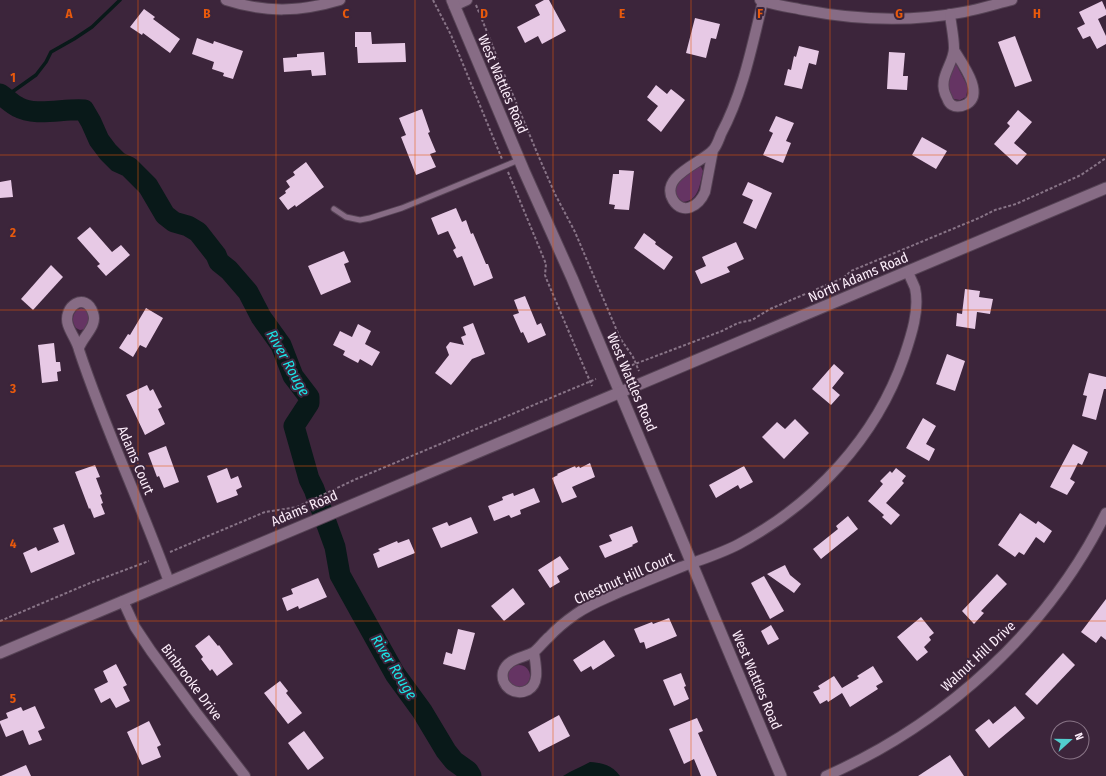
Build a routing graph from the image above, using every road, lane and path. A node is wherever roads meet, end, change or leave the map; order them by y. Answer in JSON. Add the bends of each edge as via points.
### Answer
{"nodes":[{"id":1,"x":226,"y":0,"type":"edge"},
{"id":2,"x":340,"y":0,"type":"edge"},
{"id":3,"x":433,"y":0,"type":"edge"},
{"id":4,"x":467,"y":0,"type":"edge"},
{"id":5,"x":1012,"y":0,"type":"edge"},
{"id":6,"x":761,"y":1,"type":"edge"},
{"id":7,"x":453,"y":3,"type":"edge"},
{"id":8,"x":476,"y":5,"type":"dead end"},
{"id":9,"x":950,"y":14,"type":"junction"},
{"id":10,"x":954,"y":50,"type":"junction"},
{"id":11,"x":713,"y":150,"type":"junction"},
{"id":12,"x":1106,"y":158,"type":"edge"},
{"id":13,"x":519,"y":160,"type":"junction"},
{"id":14,"x":505,"y":165,"type":"junction"},
{"id":15,"x":1106,"y":188,"type":"edge"},
{"id":16,"x":334,"y":209,"type":"dead end"},
{"id":17,"x":908,"y":272,"type":"junction"},
{"id":18,"x":79,"y":348,"type":"dead end"},
{"id":19,"x":636,"y":363,"type":"junction"},
{"id":20,"x":627,"y":367,"type":"dead end"},
{"id":21,"x":639,"y":371,"type":"dead end"},
{"id":22,"x":596,"y":379,"type":"dead end"},
{"id":23,"x":590,"y":381,"type":"junction"},
{"id":24,"x":592,"y":386,"type":"dead end"},
{"id":25,"x":620,"y":393,"type":"junction"},
{"id":26,"x":1106,"y":513,"type":"edge"},
{"id":27,"x":165,"y":554,"type":"dead end"},
{"id":28,"x":155,"y":558,"type":"dead end"},
{"id":29,"x":692,"y":563,"type":"junction"},
{"id":30,"x":169,"y":582,"type":"junction"},
{"id":31,"x":123,"y":601,"type":"junction"},
{"id":32,"x":0,"y":621,"type":"edge"},
{"id":33,"x":534,"y":652,"type":"dead end"},
{"id":34,"x":0,"y":653,"type":"edge"},
{"id":35,"x":245,"y":776,"type":"edge"},
{"id":36,"x":781,"y":776,"type":"edge"},
{"id":37,"x":826,"y":776,"type":"edge"}],
"edges":[{"from":1,"to":2,"type":"street","via":[[248,7],[294,10]]},
{"from":3,"to":14,"type":"path","via":[[454,42]]},
{"from":4,"to":7,"type":"street"},
{"from":5,"to":9,"type":"street"},
{"from":6,"to":9,"type":"street","via":[[855,18],[909,18]]},
{"from":6,"to":11,"type":"street","via":[[738,97]]},
{"from":7,"to":13,"type":"street","name":"West Wattles Road"},
{"from":8,"to":19,"type":"path","via":[[555,194],[575,232],[620,338]]},
{"from":9,"to":10,"type":"street"},
{"from":10,"to":10,"type":"street","via":[[943,84],[948,101],[952,105],[960,106],[973,98],[974,87]]},
{"from":11,"to":11,"type":"street","via":[[674,179],[671,196],[679,206],[692,207],[702,198]]},
{"from":12,"to":19,"type":"path","via":[[1081,175],[851,272],[843,278],[770,309],[752,320],[738,323]]},
{"from":13,"to":14,"type":"lane"},
{"from":13,"to":25,"type":"street","name":"West Wattles Road"},
{"from":14,"to":16,"type":"lane","via":[[402,208],[370,218],[360,220],[346,217]]},
{"from":14,"to":23,"type":"path","via":[[546,264],[546,278]]},
{"from":15,"to":17,"type":"street","name":"North Adams Road"},
{"from":17,"to":25,"type":"street","name":"North Adams Road"},
{"from":17,"to":29,"type":"street","name":"Chestnut Hill Court","via":[[915,289],[916,302],[910,336],[900,367],[886,396],[873,421],[855,446],[821,485],[781,518],[738,544]]},
{"from":18,"to":30,"type":"street","name":"Adams Court","via":[[103,416]]},
{"from":19,"to":20,"type":"path"},
{"from":19,"to":21,"type":"path"},
{"from":22,"to":23,"type":"path"},
{"from":23,"to":24,"type":"path"},
{"from":23,"to":27,"type":"path","via":[[354,480],[297,507],[265,512]]},
{"from":25,"to":29,"type":"street","name":"West Wattles Road"},
{"from":25,"to":30,"type":"street","name":"Adams Road"},
{"from":26,"to":37,"type":"street","name":"Walnut Hill Drive","via":[[1059,589],[1029,627],[990,667],[954,699],[915,728]]},
{"from":28,"to":32,"type":"path"},
{"from":29,"to":33,"type":"street","name":"Chestnut Hill Court","via":[[590,606],[564,623]]},
{"from":29,"to":36,"type":"street","name":"West Wattles Road"},
{"from":30,"to":31,"type":"street","name":"Adams Road"},
{"from":31,"to":34,"type":"street","name":"Adams Road"},
{"from":31,"to":35,"type":"street","name":"Binbrooke Drive","via":[[135,627]]}]}
